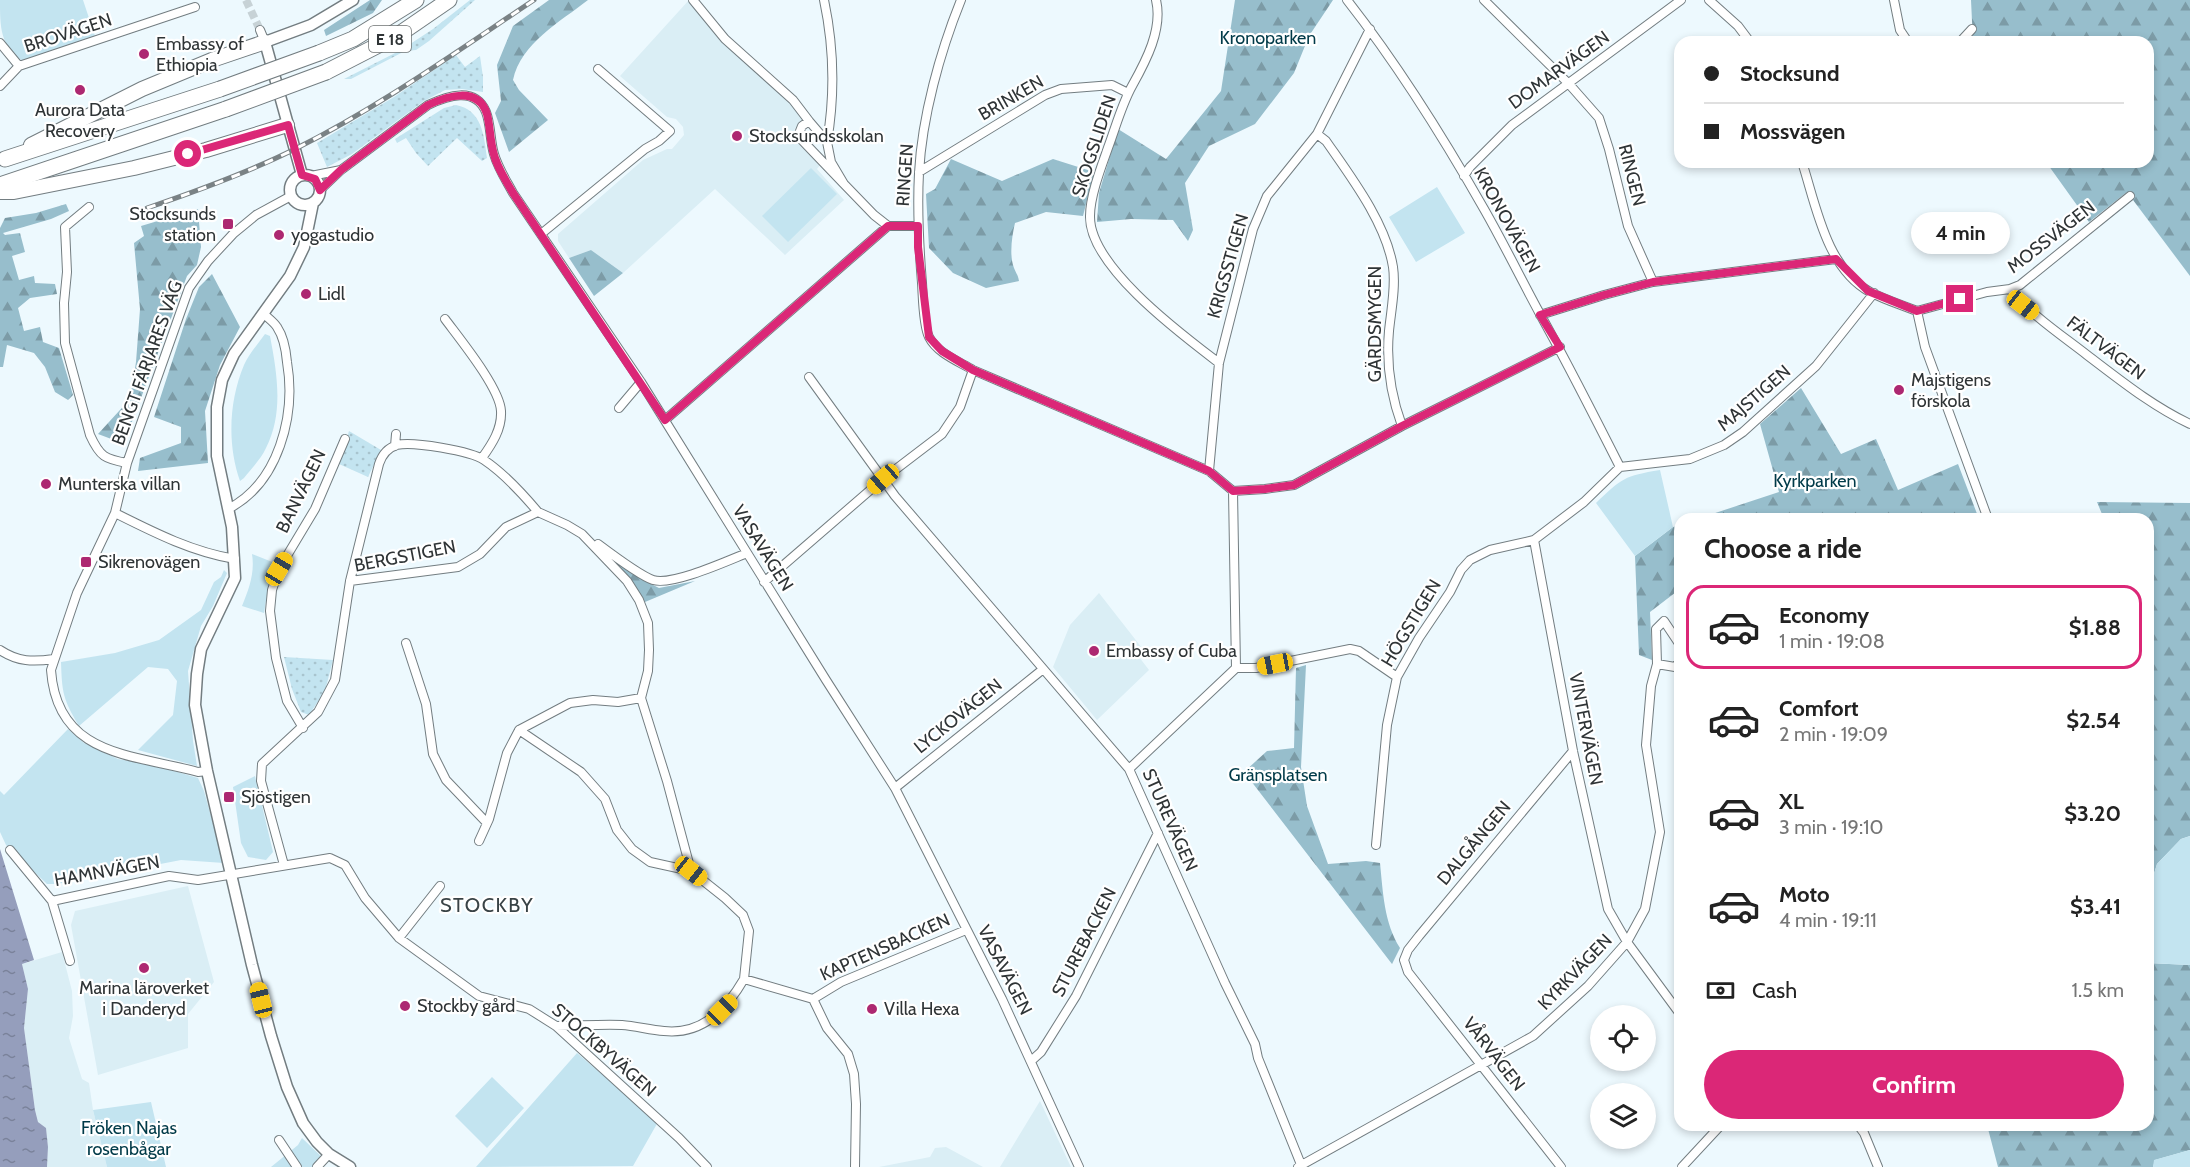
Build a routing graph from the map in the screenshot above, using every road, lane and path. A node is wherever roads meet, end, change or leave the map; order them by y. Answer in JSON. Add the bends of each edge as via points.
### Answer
{"nodes":[{"id":1,"x":353,"y":0,"type":"edge"},
{"id":2,"x":416,"y":0,"type":"edge"},
{"id":3,"x":448,"y":0,"type":"edge"},
{"id":4,"x":693,"y":0,"type":"edge"},
{"id":5,"x":824,"y":0,"type":"edge"},
{"id":6,"x":961,"y":0,"type":"edge"},
{"id":7,"x":1156,"y":0,"type":"edge"},
{"id":8,"x":1347,"y":0,"type":"edge"},
{"id":9,"x":1484,"y":0,"type":"edge"},
{"id":10,"x":1681,"y":0,"type":"edge"},
{"id":11,"x":1709,"y":0,"type":"edge"},
{"id":12,"x":1894,"y":0,"type":"edge"},
{"id":13,"x":195,"y":8,"type":"dead end"},
{"id":14,"x":1370,"y":29,"type":"junction"},
{"id":15,"x":1972,"y":29,"type":"dead end"},
{"id":16,"x":262,"y":36,"type":"junction"},
{"id":17,"x":1746,"y":36,"type":"edge"},
{"id":18,"x":1904,"y":36,"type":"edge"},
{"id":19,"x":1966,"y":36,"type":"edge"},
{"id":20,"x":0,"y":43,"type":"edge"},
{"id":21,"x":19,"y":66,"type":"junction"},
{"id":22,"x":598,"y":69,"type":"dead end"},
{"id":23,"x":1569,"y":84,"type":"junction"},
{"id":24,"x":0,"y":86,"type":"edge"},
{"id":25,"x":1128,"y":93,"type":"junction"},
{"id":26,"x":809,"y":122,"type":"junction"},
{"id":27,"x":288,"y":125,"type":"junction"},
{"id":28,"x":1317,"y":134,"type":"junction"},
{"id":29,"x":827,"y":142,"type":"junction"},
{"id":30,"x":2,"y":159,"type":"edge"},
{"id":31,"x":1804,"y":168,"type":"edge"},
{"id":32,"x":341,"y":170,"type":"junction"},
{"id":33,"x":919,"y":172,"type":"junction"},
{"id":34,"x":306,"y":176,"type":"junction"},
{"id":35,"x":1464,"y":176,"type":"junction"},
{"id":36,"x":844,"y":184,"type":"junction"},
{"id":37,"x":6,"y":187,"type":"edge"},
{"id":38,"x":320,"y":190,"type":"junction"},
{"id":39,"x":291,"y":196,"type":"junction"},
{"id":40,"x":2130,"y":196,"type":"dead end"},
{"id":41,"x":313,"y":203,"type":"junction"},
{"id":42,"x":89,"y":207,"type":"dead end"},
{"id":43,"x":888,"y":226,"type":"junction"},
{"id":44,"x":918,"y":226,"type":"junction"},
{"id":45,"x":541,"y":234,"type":"junction"},
{"id":46,"x":1836,"y":259,"type":"junction"},
{"id":47,"x":1653,"y":282,"type":"junction"},
{"id":48,"x":2010,"y":289,"type":"junction"},
{"id":49,"x":1874,"y":293,"type":"junction"},
{"id":50,"x":1917,"y":311,"type":"junction"},
{"id":51,"x":264,"y":314,"type":"junction"},
{"id":52,"x":1540,"y":315,"type":"junction"},
{"id":53,"x":445,"y":319,"type":"dead end"},
{"id":54,"x":1560,"y":347,"type":"junction"},
{"id":55,"x":1218,"y":363,"type":"junction"},
{"id":56,"x":973,"y":370,"type":"junction"},
{"id":57,"x":809,"y":377,"type":"dead end"},
{"id":58,"x":641,"y":382,"type":"junction"},
{"id":59,"x":619,"y":408,"type":"dead end"},
{"id":60,"x":665,"y":420,"type":"junction"},
{"id":61,"x":2190,"y":424,"type":"edge"},
{"id":62,"x":1402,"y":426,"type":"junction"},
{"id":63,"x":396,"y":434,"type":"dead end"},
{"id":64,"x":345,"y":439,"type":"dead end"},
{"id":65,"x":395,"y":446,"type":"junction"},
{"id":66,"x":482,"y":458,"type":"junction"},
{"id":67,"x":127,"y":464,"type":"junction"},
{"id":68,"x":1620,"y":467,"type":"junction"},
{"id":69,"x":1209,"y":471,"type":"junction"},
{"id":70,"x":883,"y":479,"type":"junction"},
{"id":71,"x":1233,"y":491,"type":"junction"},
{"id":72,"x":228,"y":509,"type":"junction"},
{"id":73,"x":538,"y":512,"type":"junction"},
{"id":74,"x":114,"y":513,"type":"junction"},
{"id":75,"x":1986,"y":513,"type":"edge"},
{"id":76,"x":582,"y":534,"type":"junction"},
{"id":77,"x":1534,"y":540,"type":"junction"},
{"id":78,"x":747,"y":553,"type":"junction"},
{"id":79,"x":235,"y":559,"type":"junction"},
{"id":80,"x":350,"y":581,"type":"junction"},
{"id":81,"x":764,"y":582,"type":"junction"},
{"id":82,"x":1674,"y":636,"type":"edge"},
{"id":83,"x":406,"y":643,"type":"dead end"},
{"id":84,"x":0,"y":650,"type":"edge"},
{"id":85,"x":54,"y":658,"type":"junction"},
{"id":86,"x":1658,"y":664,"type":"junction"},
{"id":87,"x":1674,"y":667,"type":"edge"},
{"id":88,"x":1236,"y":668,"type":"junction"},
{"id":89,"x":1042,"y":670,"type":"junction"},
{"id":90,"x":1397,"y":677,"type":"junction"},
{"id":91,"x":641,"y":698,"type":"junction"},
{"id":92,"x":303,"y":728,"type":"junction"},
{"id":93,"x":519,"y":730,"type":"junction"},
{"id":94,"x":1573,"y":751,"type":"junction"},
{"id":95,"x":1129,"y":769,"type":"junction"},
{"id":96,"x":207,"y":771,"type":"junction"},
{"id":97,"x":895,"y":788,"type":"junction"},
{"id":98,"x":487,"y":823,"type":"junction"},
{"id":99,"x":1158,"y":833,"type":"junction"},
{"id":100,"x":478,"y":841,"type":"dead end"},
{"id":101,"x":1376,"y":846,"type":"dead end"},
{"id":102,"x":10,"y":850,"type":"dead end"},
{"id":103,"x":284,"y":865,"type":"junction"},
{"id":104,"x":691,"y":871,"type":"junction"},
{"id":105,"x":232,"y":875,"type":"junction"},
{"id":106,"x":440,"y":886,"type":"dead end"},
{"id":107,"x":52,"y":901,"type":"junction"},
{"id":108,"x":966,"y":930,"type":"junction"},
{"id":109,"x":399,"y":938,"type":"junction"},
{"id":110,"x":1627,"y":942,"type":"junction"},
{"id":111,"x":1404,"y":960,"type":"joint"},
{"id":112,"x":70,"y":961,"type":"dead end"},
{"id":113,"x":744,"y":979,"type":"junction"},
{"id":114,"x":813,"y":999,"type":"junction"},
{"id":115,"x":1674,"y":1006,"type":"edge"},
{"id":116,"x":556,"y":1026,"type":"junction"},
{"id":117,"x":1031,"y":1061,"type":"junction"},
{"id":118,"x":1481,"y":1065,"type":"junction"},
{"id":119,"x":1716,"y":1131,"type":"edge"},
{"id":120,"x":1862,"y":1131,"type":"edge"},
{"id":121,"x":279,"y":1140,"type":"dead end"},
{"id":122,"x":330,"y":1154,"type":"junction"},
{"id":123,"x":1300,"y":1166,"type":"edge"},
{"id":124,"x":297,"y":1167,"type":"edge"},
{"id":125,"x":317,"y":1167,"type":"edge"},
{"id":126,"x":350,"y":1167,"type":"edge"},
{"id":127,"x":707,"y":1167,"type":"edge"},
{"id":128,"x":855,"y":1167,"type":"edge"},
{"id":129,"x":1079,"y":1167,"type":"edge"},
{"id":130,"x":1561,"y":1167,"type":"edge"},
{"id":131,"x":1683,"y":1167,"type":"edge"},
{"id":132,"x":1878,"y":1167,"type":"edge"}],
"edges":[{"from":1,"to":16,"type":"street","via":[[311,25]]},
{"from":2,"to":30,"type":"highway","number":"E 18","bridge":true,"via":[[353,39],[319,53]]},
{"from":3,"to":37,"type":"highway","number":"E 18","bridge":true,"via":[[398,35],[326,72]]},
{"from":4,"to":26,"type":"street","via":[[725,39],[793,100]]},
{"from":5,"to":29,"type":"street","via":[[833,68]]},
{"from":6,"to":33,"type":"street","name":"RINGEN","via":[[928,111]]},
{"from":7,"to":25,"type":"street","name":"SKOGSLIDEN","via":[[1154,37]]},
{"from":8,"to":14,"type":"street","name":"KRONOVÄGEN"},
{"from":9,"to":23,"type":"street","name":"RINGEN"},
{"from":10,"to":23,"type":"street","name":"DOMARVÄGEN"},
{"from":11,"to":17,"type":"street"},
{"from":12,"to":18,"type":"street"},
{"from":13,"to":21,"type":"street","name":"BROVÄGEN"},
{"from":14,"to":28,"type":"street","name":"KRIGSSTIGEN"},
{"from":14,"to":35,"type":"street","name":"KRONOVÄGEN"},
{"from":15,"to":19,"type":"street"},
{"from":16,"to":27,"type":"street"},
{"from":16,"to":30,"type":"highway","via":[[142,89]]},
{"from":20,"to":21,"type":"street"},
{"from":21,"to":24,"type":"street"},
{"from":22,"to":45,"type":"street","via":[[670,131]]},
{"from":23,"to":35,"type":"street","name":"DOMARVÄGEN","via":[[1512,125]]},
{"from":23,"to":47,"type":"street","name":"RINGEN","via":[[1599,118],[1628,226]]},
{"from":25,"to":33,"type":"street","name":"BRINKEN","via":[[1112,85],[1061,89],[1045,95]]},
{"from":25,"to":55,"type":"street","name":"SKOGSLIDEN","via":[[1089,216],[1095,240],[1108,264],[1169,324]]},
{"from":26,"to":29,"type":"street"},
{"from":26,"to":36,"type":"street","via":[[802,126],[798,136]]},
{"from":27,"to":34,"type":"street"},
{"from":27,"to":37,"type":"highway","via":[[134,168]]},
{"from":28,"to":55,"type":"street","name":"KRIGSSTIGEN","via":[[1267,196],[1253,229]]},
{"from":28,"to":62,"type":"street","name":"GÄRDSMYGEN","via":[[1326,141],[1366,200],[1389,248],[1394,269],[1389,368],[1392,397]]},
{"from":29,"to":36,"type":"street","via":[[831,162]]},
{"from":31,"to":46,"type":"street"},
{"from":32,"to":34,"type":"street","name":"VASAVÄGEN"},
{"from":32,"to":38,"type":"street","name":"VASAVÄGEN"},
{"from":32,"to":45,"type":"street","name":"VASAVÄGEN","via":[[428,105],[462,94],[480,103],[486,113],[499,169]]},
{"from":33,"to":44,"type":"street","name":"RINGEN"},
{"from":34,"to":38,"type":"street","via":[[318,183]]},
{"from":34,"to":39,"type":"street","via":[[297,177],[290,185]]},
{"from":35,"to":52,"type":"street","name":"KRONOVÄGEN"},
{"from":36,"to":43,"type":"street"},
{"from":38,"to":41,"type":"street"},
{"from":39,"to":41,"type":"street","via":[[299,204]]},
{"from":39,"to":67,"type":"street","name":"BENGT FÄRJARES VÄG","via":[[256,215],[233,234],[189,288]]},
{"from":40,"to":48,"type":"street","name":"MOSSVÄGEN"},
{"from":41,"to":51,"type":"street","via":[[304,247]]},
{"from":42,"to":67,"type":"street","via":[[65,227],[65,344],[96,450],[106,459]]},
{"from":43,"to":44,"type":"street"},
{"from":43,"to":60,"type":"street"},
{"from":44,"to":56,"type":"street","name":"RINGEN","via":[[929,337],[942,351]]},
{"from":45,"to":58,"type":"street","name":"VASAVÄGEN"},
{"from":46,"to":47,"type":"street"},
{"from":46,"to":49,"type":"street"},
{"from":47,"to":52,"type":"street"},
{"from":48,"to":50,"type":"street","name":"MOSSVÄGEN"},
{"from":48,"to":61,"type":"street","name":"FÄLTVÄGEN","via":[[2023,305],[2093,359],[2162,410]]},
{"from":49,"to":50,"type":"street"},
{"from":49,"to":68,"type":"street","name":"MAJSTIGEN","via":[[1816,366],[1734,439],[1690,459]]},
{"from":50,"to":75,"type":"street","via":[[1926,347]]},
{"from":51,"to":72,"type":"street","via":[[234,354],[222,380],[217,406],[217,456]]},
{"from":51,"to":72,"type":"street","via":[[277,326],[286,351],[291,382],[289,411],[283,440],[264,477],[241,502]]},
{"from":52,"to":54,"type":"street","name":"KRONOVÄGEN"},
{"from":53,"to":66,"type":"street","via":[[494,390],[501,410],[496,438]]},
{"from":54,"to":62,"type":"street"},
{"from":54,"to":68,"type":"street","name":"KRONOVÄGEN"},
{"from":55,"to":69,"type":"street","name":"KRIGSSTIGEN"},
{"from":56,"to":69,"type":"street","name":"RINGEN"},
{"from":56,"to":70,"type":"street","via":[[960,407],[942,434]]},
{"from":57,"to":70,"type":"street","name":"STUREVÄGEN"},
{"from":58,"to":59,"type":"street"},
{"from":58,"to":60,"type":"street","name":"VASAVÄGEN"},
{"from":60,"to":78,"type":"street","name":"VASAVÄGEN"},
{"from":62,"to":71,"type":"street","via":[[1294,485]]},
{"from":63,"to":65,"type":"street"},
{"from":64,"to":92,"type":"street","name":"BANVÄGEN","via":[[315,509],[279,569],[272,590],[270,611],[276,658],[287,701]]},
{"from":65,"to":66,"type":"street","via":[[411,443]]},
{"from":65,"to":80,"type":"street","via":[[383,453],[379,464]]},
{"from":66,"to":73,"type":"street"},
{"from":67,"to":74,"type":"street","name":"BENGT FÄRJARES VÄG"},
{"from":68,"to":77,"type":"street","via":[[1584,502]]},
{"from":69,"to":71,"type":"street","name":"RINGEN"},
{"from":70,"to":81,"type":"street"},
{"from":70,"to":89,"type":"street","name":"STUREVÄGEN"},
{"from":71,"to":88,"type":"street"},
{"from":72,"to":79,"type":"street"},
{"from":73,"to":76,"type":"street"},
{"from":73,"to":80,"type":"street","name":"BERGSTIGEN","via":[[506,527],[480,554],[458,567]]},
{"from":74,"to":79,"type":"street","via":[[161,536]]},
{"from":74,"to":85,"type":"street","name":"BENGT FÄRJARES VÄG","via":[[77,593]]},
{"from":76,"to":78,"type":"street","via":[[652,580],[665,581]]},
{"from":76,"to":91,"type":"street","via":[[627,581],[648,623],[650,650]]},
{"from":77,"to":90,"type":"street","name":"HÖGSTIGEN","via":[[1490,550],[1470,560]]},
{"from":77,"to":94,"type":"street","name":"VINTERVÄGEN"},
{"from":78,"to":81,"type":"street","name":"VASAVÄGEN"},
{"from":79,"to":96,"type":"street","via":[[235,578],[201,649],[197,674],[195,705]]},
{"from":80,"to":92,"type":"street","name":"BERGSTIGEN","via":[[335,680],[318,712]]},
{"from":81,"to":97,"type":"street","name":"VASAVÄGEN"},
{"from":82,"to":86,"type":"street","name":"KYRKVÄGEN","via":[[1664,621],[1656,629]]},
{"from":83,"to":98,"type":"street","via":[[426,704],[433,754],[446,780]]},
{"from":84,"to":85,"type":"street","via":[[31,662]]},
{"from":85,"to":96,"type":"street","via":[[52,681],[60,705],[82,735],[116,753]]},
{"from":86,"to":87,"type":"street"},
{"from":86,"to":110,"type":"street","name":"KYRKVÄGEN","via":[[1651,686],[1647,745],[1660,832],[1645,909]]},
{"from":88,"to":90,"type":"street","via":[[1256,668],[1350,649]]},
{"from":88,"to":95,"type":"street"},
{"from":89,"to":95,"type":"street","name":"STUREVÄGEN"},
{"from":89,"to":97,"type":"street","name":"LYCKOVÄGEN"},
{"from":90,"to":101,"type":"street","name":"HÖGSTIGEN","via":[[1387,725]]},
{"from":91,"to":93,"type":"street","via":[[570,704]]},
{"from":91,"to":104,"type":"street"},
{"from":92,"to":103,"type":"street","name":"BERGSTIGEN","via":[[262,764],[261,781]]},
{"from":93,"to":98,"type":"street","via":[[507,753]]},
{"from":93,"to":104,"type":"street","via":[[581,772],[605,799],[617,830],[632,849],[650,862]]},
{"from":94,"to":110,"type":"street","name":"VINTERVÄGEN","via":[[1608,909]]},
{"from":94,"to":111,"type":"street","name":"DALGÅNGEN","via":[[1426,927]]},
{"from":95,"to":99,"type":"street","name":"STUREVÄGEN"},
{"from":96,"to":105,"type":"street"},
{"from":97,"to":108,"type":"street","name":"VASAVÄGEN"},
{"from":98,"to":100,"type":"street"},
{"from":99,"to":117,"type":"street","name":"STUREBACKEN","via":[[1076,996],[1041,1052]]},
{"from":99,"to":123,"type":"street","name":"STUREVÄGEN","via":[[1255,1044]]},
{"from":102,"to":107,"type":"street","name":"HAMNVÄGEN"},
{"from":103,"to":105,"type":"street","name":"STOCKBYVÄGEN"},
{"from":103,"to":109,"type":"street","name":"STOCKBYVÄGEN","via":[[330,858],[345,865],[365,898]]},
{"from":104,"to":113,"type":"street","via":[[743,915],[749,931]]},
{"from":105,"to":107,"type":"street","name":"HAMNVÄGEN","via":[[198,880],[169,876]]},
{"from":105,"to":122,"type":"street","via":[[268,1026],[289,1093],[303,1123]]},
{"from":106,"to":109,"type":"street"},
{"from":107,"to":112,"type":"street"},
{"from":108,"to":114,"type":"street","name":"KAPTENSBACKEN","via":[[841,982]]},
{"from":108,"to":117,"type":"street","name":"VASAVÄGEN"},
{"from":109,"to":116,"type":"street","name":"STOCKBYVÄGEN","via":[[479,996],[529,1009]]},
{"from":110,"to":115,"type":"street","name":"VINTERVÄGEN"},
{"from":110,"to":118,"type":"street","name":"KYRKVÄGEN","via":[[1548,1024]]},
{"from":111,"to":118,"type":"street","name":"VÅRVÄGEN","via":[[1408,972]]},
{"from":113,"to":114,"type":"street","name":"KAPTENSBACKEN"},
{"from":113,"to":116,"type":"street","via":[[732,1000],[698,1028],[666,1032],[622,1025]]},
{"from":114,"to":128,"type":"street","via":[[827,1028],[848,1054],[854,1074]]},
{"from":116,"to":127,"type":"street","name":"STOCKBYVÄGEN"},
{"from":117,"to":129,"type":"street","name":"VASAVÄGEN"},
{"from":118,"to":123,"type":"street","name":"KYRKVÄGEN"},
{"from":118,"to":130,"type":"street","name":"VÅRVÄGEN"},
{"from":119,"to":131,"type":"street"},
{"from":120,"to":132,"type":"street"},
{"from":121,"to":124,"type":"street"},
{"from":122,"to":125,"type":"street"},
{"from":122,"to":126,"type":"street"}]}
